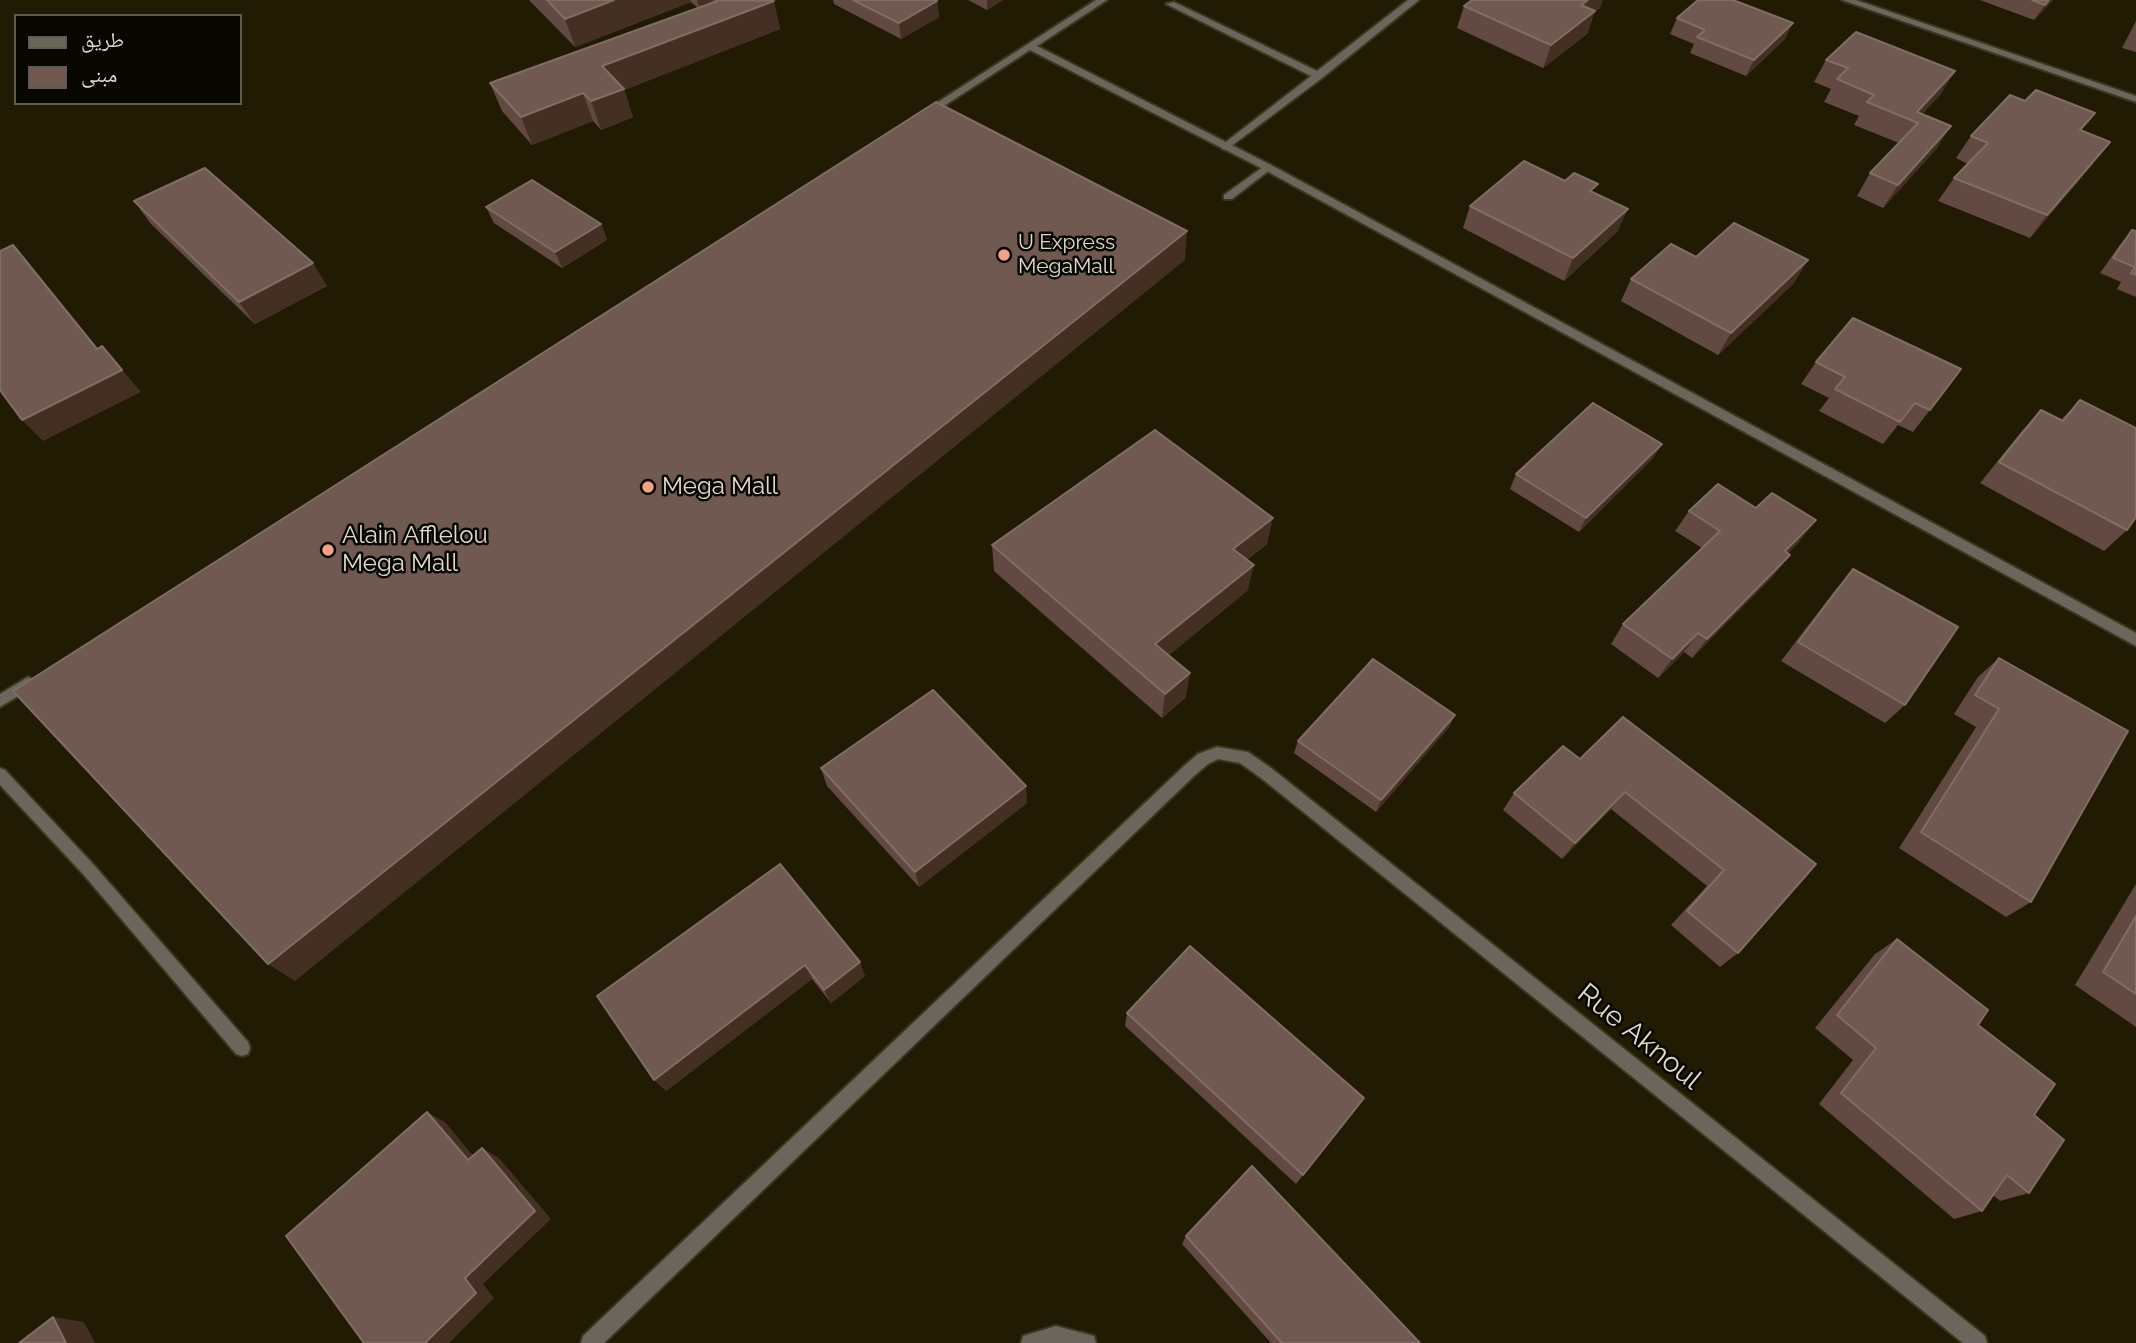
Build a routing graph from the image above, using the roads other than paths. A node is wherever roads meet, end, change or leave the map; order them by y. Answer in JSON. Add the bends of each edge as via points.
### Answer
{"nodes":[{"id":1,"x":1102,"y":0,"type":"edge"},
{"id":2,"x":1414,"y":0,"type":"edge"},
{"id":3,"x":1847,"y":0,"type":"edge"},
{"id":4,"x":1171,"y":4,"type":"dead end"},
{"id":5,"x":1029,"y":47,"type":"junction"},
{"id":6,"x":1319,"y":76,"type":"junction"},
{"id":7,"x":2136,"y":99,"type":"edge"},
{"id":8,"x":915,"y":120,"type":"edge"},
{"id":9,"x":1226,"y":147,"type":"junction"},
{"id":10,"x":1267,"y":167,"type":"junction"},
{"id":11,"x":1228,"y":197,"type":"dead end"},
{"id":12,"x":2136,"y":640,"type":"edge"},
{"id":13,"x":35,"y":680,"type":"edge"},
{"id":14,"x":0,"y":702,"type":"edge"},
{"id":15,"x":0,"y":775,"type":"edge"},
{"id":16,"x":242,"y":1048,"type":"dead end"},
{"id":17,"x":590,"y":1343,"type":"edge"},
{"id":18,"x":1030,"y":1343,"type":"edge"},
{"id":19,"x":1087,"y":1343,"type":"edge"},
{"id":20,"x":1978,"y":1343,"type":"edge"}],
"edges":[{"from":1,"to":5,"type":"street"},
{"from":2,"to":6,"type":"street"},
{"from":3,"to":7,"type":"street"},
{"from":4,"to":6,"type":"street"},
{"from":5,"to":8,"type":"street","via":[[932,115]]},
{"from":5,"to":9,"type":"street"},
{"from":6,"to":9,"type":"street"},
{"from":9,"to":10,"type":"street"},
{"from":10,"to":11,"type":"street"},
{"from":10,"to":12,"type":"street"},
{"from":13,"to":14,"type":"street"},
{"from":15,"to":16,"type":"street"},
{"from":17,"to":20,"type":"street","name":"Rue Aknoul","via":[[1203,759],[1217,753],[1243,757],[1266,773]]},
{"from":18,"to":19,"type":"street","via":[[1056,1335]]}]}
